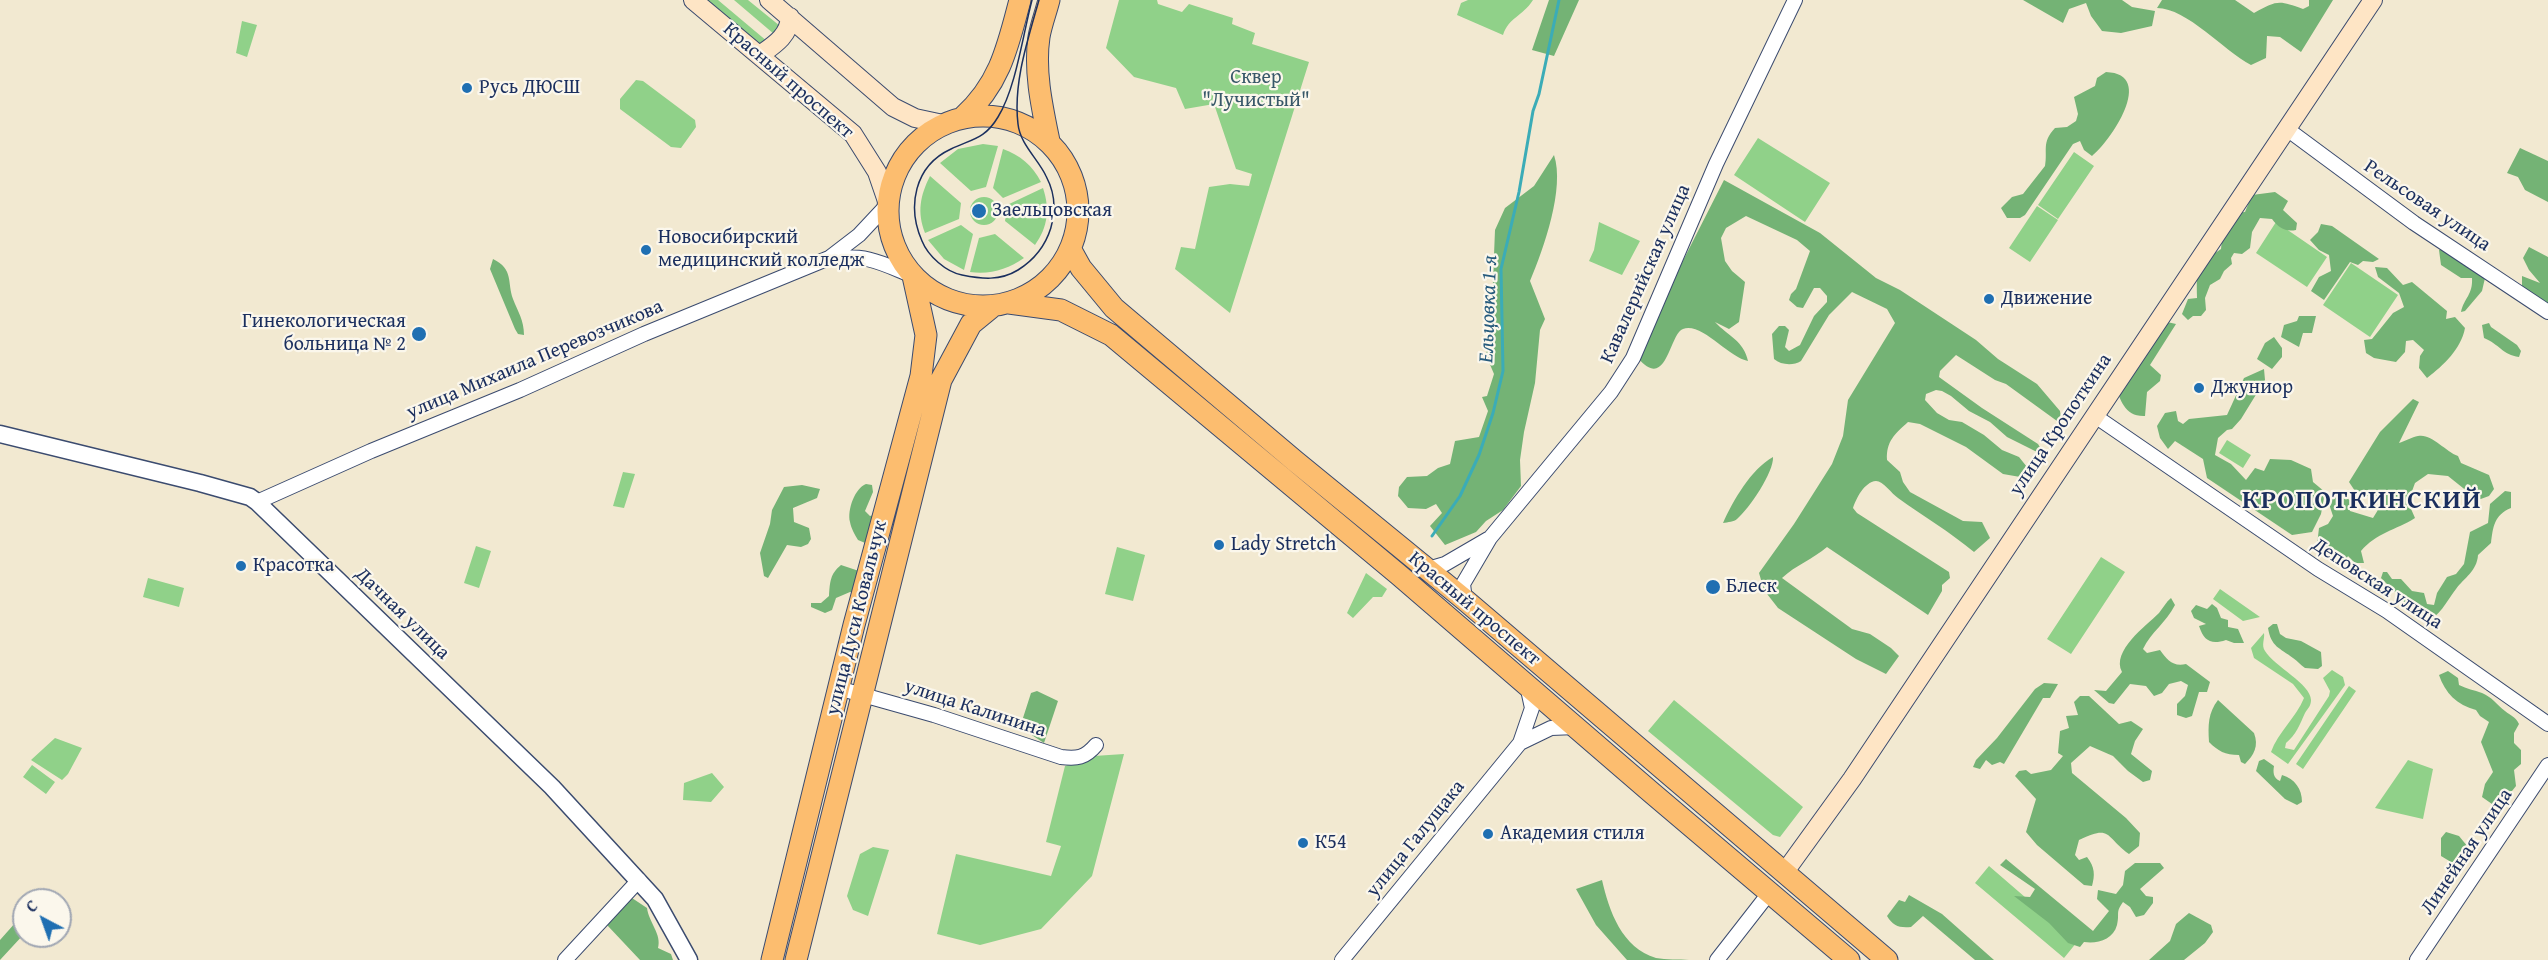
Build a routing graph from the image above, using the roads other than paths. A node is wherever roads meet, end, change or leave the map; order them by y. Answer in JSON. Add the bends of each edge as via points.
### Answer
{"nodes":[{"id":1,"x":693,"y":0,"type":"edge"},
{"id":2,"x":769,"y":0,"type":"edge"},
{"id":3,"x":1020,"y":0,"type":"edge"},
{"id":4,"x":1049,"y":0,"type":"edge"},
{"id":5,"x":1795,"y":0,"type":"edge"},
{"id":6,"x":2373,"y":0,"type":"edge"},
{"id":7,"x":790,"y":17,"type":"junction"},
{"id":8,"x":760,"y":55,"type":"junction"},
{"id":9,"x":963,"y":117,"type":"junction"},
{"id":10,"x":943,"y":124,"type":"junction"},
{"id":11,"x":2287,"y":129,"type":"junction"},
{"id":12,"x":1049,"y":141,"type":"junction"},
{"id":13,"x":888,"y":204,"type":"junction"},
{"id":14,"x":1071,"y":250,"type":"junction"},
{"id":15,"x":829,"y":258,"type":"junction"},
{"id":16,"x":913,"y":276,"type":"junction"},
{"id":17,"x":1001,"y":305,"type":"junction"},
{"id":18,"x":2548,"y":312,"type":"edge"},
{"id":19,"x":2095,"y":416,"type":"junction"},
{"id":20,"x":0,"y":434,"type":"edge"},
{"id":21,"x":257,"y":502,"type":"junction"},
{"id":22,"x":1490,"y":538,"type":"junction"},
{"id":23,"x":1428,"y":569,"type":"junction"},
{"id":24,"x":1465,"y":600,"type":"junction"},
{"id":25,"x":1527,"y":685,"type":"junction"},
{"id":26,"x":838,"y":688,"type":"junction"},
{"id":27,"x":862,"y":694,"type":"junction"},
{"id":28,"x":2548,"y":724,"type":"edge"},
{"id":29,"x":1576,"y":727,"type":"junction"},
{"id":30,"x":1520,"y":743,"type":"junction"},
{"id":31,"x":1096,"y":746,"type":"dead end"},
{"id":32,"x":2548,"y":765,"type":"edge"},
{"id":33,"x":1666,"y":774,"type":"junction"},
{"id":34,"x":1652,"y":793,"type":"junction"},
{"id":35,"x":1784,"y":873,"type":"junction"},
{"id":36,"x":639,"y":880,"type":"junction"},
{"id":37,"x":1770,"y":892,"type":"junction"},
{"id":38,"x":565,"y":960,"type":"edge"},
{"id":39,"x":689,"y":960,"type":"edge"},
{"id":40,"x":772,"y":960,"type":"edge"},
{"id":41,"x":795,"y":960,"type":"edge"},
{"id":42,"x":1342,"y":960,"type":"edge"},
{"id":43,"x":1717,"y":960,"type":"edge"},
{"id":44,"x":1850,"y":960,"type":"edge"},
{"id":45,"x":1887,"y":960,"type":"edge"},
{"id":46,"x":2417,"y":960,"type":"edge"}],
"edges":[{"from":1,"to":8,"type":"main road","name":"Красный проспект"},
{"from":2,"to":7,"type":"main road"},
{"from":3,"to":9,"type":"main road","via":[[1007,49],[989,88]]},
{"from":4,"to":12,"type":"main road","via":[[1038,57],[1040,97]]},
{"from":5,"to":22,"type":"street","name":"Кавалерийская улица","via":[[1716,164],[1633,358],[1611,392]]},
{"from":6,"to":11,"type":"main road","name":"улица Кропоткина"},
{"from":7,"to":8,"type":"main road","via":[[779,41]]},
{"from":7,"to":10,"type":"main road","via":[[892,107],[915,118]]},
{"from":8,"to":13,"type":"main road","name":"Красный проспект","via":[[853,134],[877,172]]},
{"from":9,"to":10,"type":"main road"},
{"from":9,"to":12,"type":"main road","via":[[994,116],[1023,124]]},
{"from":10,"to":13,"type":"main road","via":[[904,156],[893,179]]},
{"from":11,"to":18,"type":"street","name":"Рельсовая улица","via":[[2414,223]]},
{"from":11,"to":19,"type":"main road","name":"улица Кропоткина"},
{"from":12,"to":14,"type":"main road","via":[[1074,180],[1079,204]]},
{"from":13,"to":15,"type":"street","via":[[859,235]]},
{"from":13,"to":16,"type":"main road","via":[[889,230]]},
{"from":14,"to":17,"type":"main road","via":[[1046,284]]},
{"from":14,"to":23,"type":"main road","name":"Красный проспект","via":[[1114,308]]},
{"from":15,"to":16,"type":"street","via":[[871,258]]},
{"from":15,"to":21,"type":"street","name":"улица Михаила Перевозчикова"},
{"from":16,"to":17,"type":"main road","via":[[936,294],[963,304]]},
{"from":16,"to":26,"type":"main road","name":"улица Дуси Ковальчук","via":[[926,335],[921,376]]},
{"from":17,"to":25,"type":"main road","name":"Красный проспект","via":[[1061,310],[1111,336]]},
{"from":17,"to":27,"type":"main road","name":"улица Дуси Ковальчук","via":[[971,324],[941,380]]},
{"from":19,"to":28,"type":"street","name":"Деповская улица"},
{"from":19,"to":35,"type":"main road","name":"улица Кропоткина","via":[[1852,779]]},
{"from":20,"to":21,"type":"street","name":"Дачная улица","via":[[200,483]]},
{"from":21,"to":36,"type":"street","name":"Дачная улица","via":[[552,787]]},
{"from":22,"to":23,"type":"street","via":[[1445,564]]},
{"from":22,"to":24,"type":"street","via":[[1463,584]]},
{"from":23,"to":24,"type":"main road","name":"Красный проспект"},
{"from":24,"to":33,"type":"main road","name":"Красный проспект"},
{"from":25,"to":29,"type":"main road","name":"Красный проспект"},
{"from":25,"to":30,"type":"street","via":[[1532,708]]},
{"from":26,"to":27,"type":"street","name":"улица Калинина"},
{"from":26,"to":40,"type":"main road","name":"улица Дуси Ковальчук"},
{"from":27,"to":31,"type":"street","name":"улица Калинина","via":[[1061,757],[1077,759]]},
{"from":27,"to":41,"type":"main road","name":"улица Дуси Ковальчук"},
{"from":29,"to":30,"type":"street","via":[[1551,728]]},
{"from":29,"to":34,"type":"main road","name":"Красный проспект"},
{"from":30,"to":42,"type":"street","name":"улица Галущака"},
{"from":32,"to":46,"type":"street","name":"Линейная улица"},
{"from":33,"to":34,"type":"main road"},
{"from":33,"to":35,"type":"main road","name":"Красный проспект"},
{"from":34,"to":37,"type":"main road","name":"Красный проспект"},
{"from":35,"to":37,"type":"main road"},
{"from":35,"to":45,"type":"main road","name":"Красный проспект"},
{"from":36,"to":38,"type":"street"},
{"from":36,"to":39,"type":"street","name":"Дачная улица","via":[[655,899]]},
{"from":37,"to":43,"type":"street"},
{"from":37,"to":44,"type":"main road","name":"Красный проспект"}]}
